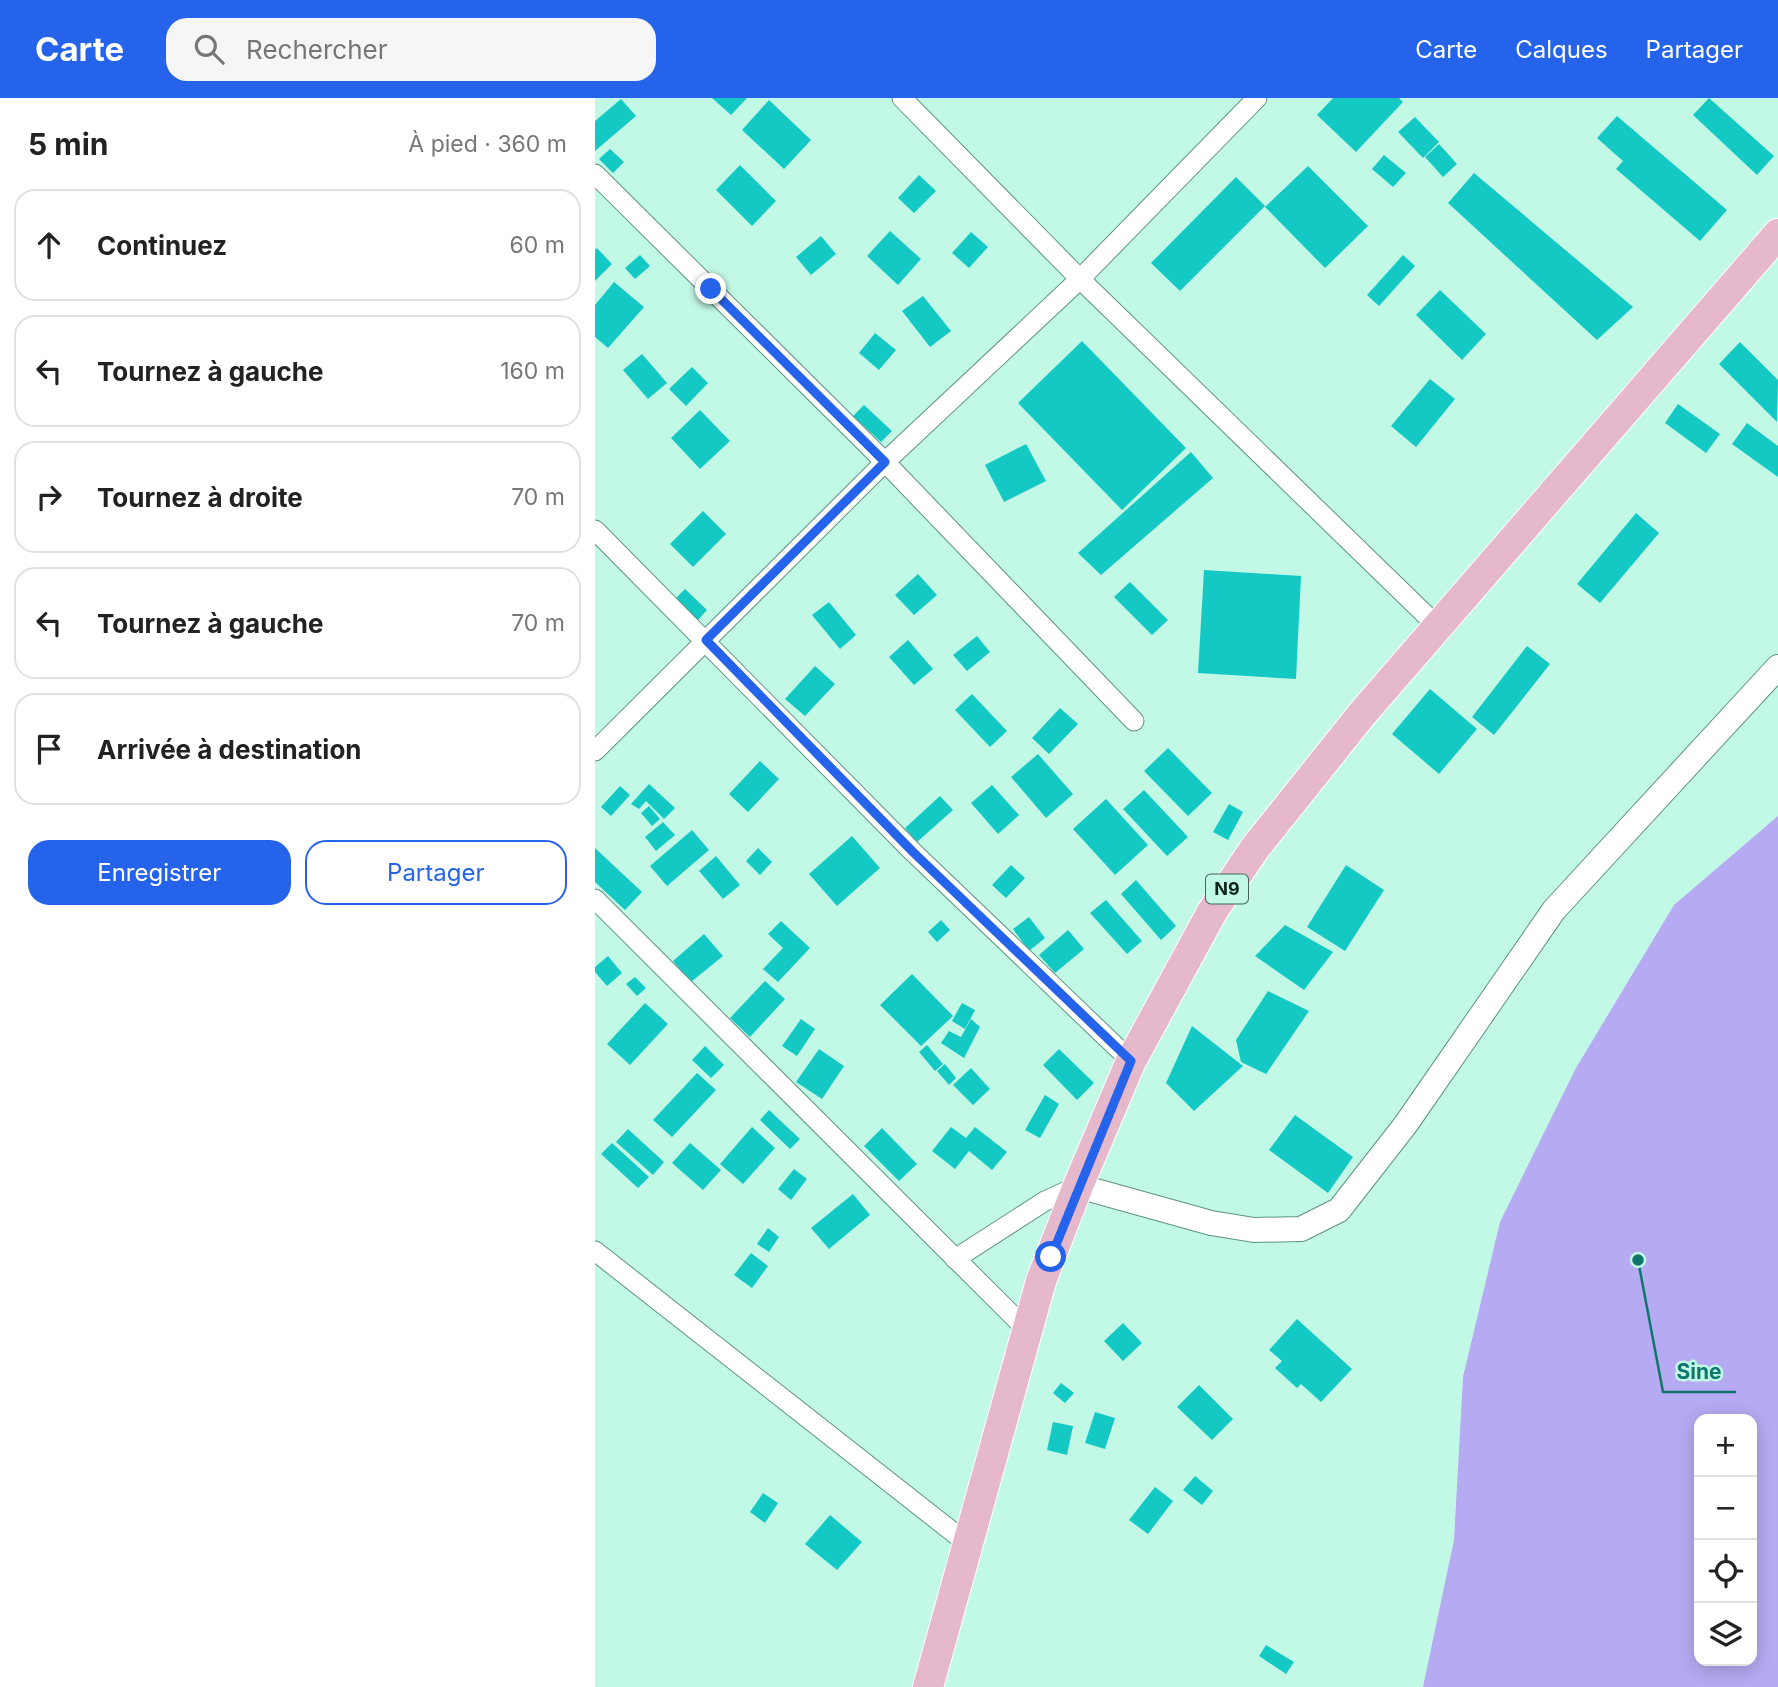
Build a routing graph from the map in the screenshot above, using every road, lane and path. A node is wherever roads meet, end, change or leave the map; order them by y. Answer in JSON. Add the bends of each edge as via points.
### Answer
{"nodes":[{"id":1,"x":902,"y":98,"type":"edge"},
{"id":2,"x":1257,"y":98,"type":"edge"},
{"id":3,"x":595,"y":174,"type":"edge"},
{"id":4,"x":1778,"y":234,"type":"edge"},
{"id":5,"x":1080,"y":279,"type":"junction"},
{"id":6,"x":885,"y":462,"type":"junction"},
{"id":7,"x":595,"y":530,"type":"edge"},
{"id":8,"x":1436,"y":625,"type":"junction"},
{"id":9,"x":706,"y":640,"type":"junction"},
{"id":10,"x":1778,"y":667,"type":"edge"},
{"id":11,"x":1134,"y":721,"type":"dead end"},
{"id":12,"x":595,"y":751,"type":"edge"},
{"id":13,"x":595,"y":899,"type":"edge"},
{"id":14,"x":1131,"y":1061,"type":"junction"},
{"id":15,"x":1078,"y":1186,"type":"junction"},
{"id":16,"x":595,"y":1251,"type":"edge"},
{"id":17,"x":955,"y":1259,"type":"junction"},
{"id":18,"x":1027,"y":1330,"type":"junction"},
{"id":19,"x":968,"y":1544,"type":"junction"},
{"id":20,"x":928,"y":1687,"type":"edge"}],
"edges":[{"from":1,"to":5,"type":"street"},
{"from":2,"to":5,"type":"street"},
{"from":3,"to":6,"type":"street"},
{"from":4,"to":8,"type":"main road","number":"N9"},
{"from":5,"to":6,"type":"street"},
{"from":5,"to":8,"type":"street"},
{"from":6,"to":9,"type":"street"},
{"from":6,"to":11,"type":"street"},
{"from":7,"to":9,"type":"street"},
{"from":8,"to":14,"type":"main road","number":"N9","via":[[1255,848],[1212,912]]},
{"from":9,"to":12,"type":"street"},
{"from":9,"to":14,"type":"street","via":[[913,852]]},
{"from":10,"to":15,"type":"street","via":[[1554,910],[1406,1124],[1339,1210],[1301,1229],[1254,1230],[1211,1223]]},
{"from":13,"to":17,"type":"street"},
{"from":14,"to":15,"type":"main road","number":"N9"},
{"from":15,"to":17,"type":"street","via":[[1045,1201]]},
{"from":15,"to":18,"type":"main road","number":"N9"},
{"from":16,"to":19,"type":"street"},
{"from":17,"to":18,"type":"street"},
{"from":18,"to":19,"type":"main road","number":"N9"},
{"from":19,"to":20,"type":"main road","number":"N9"}]}
